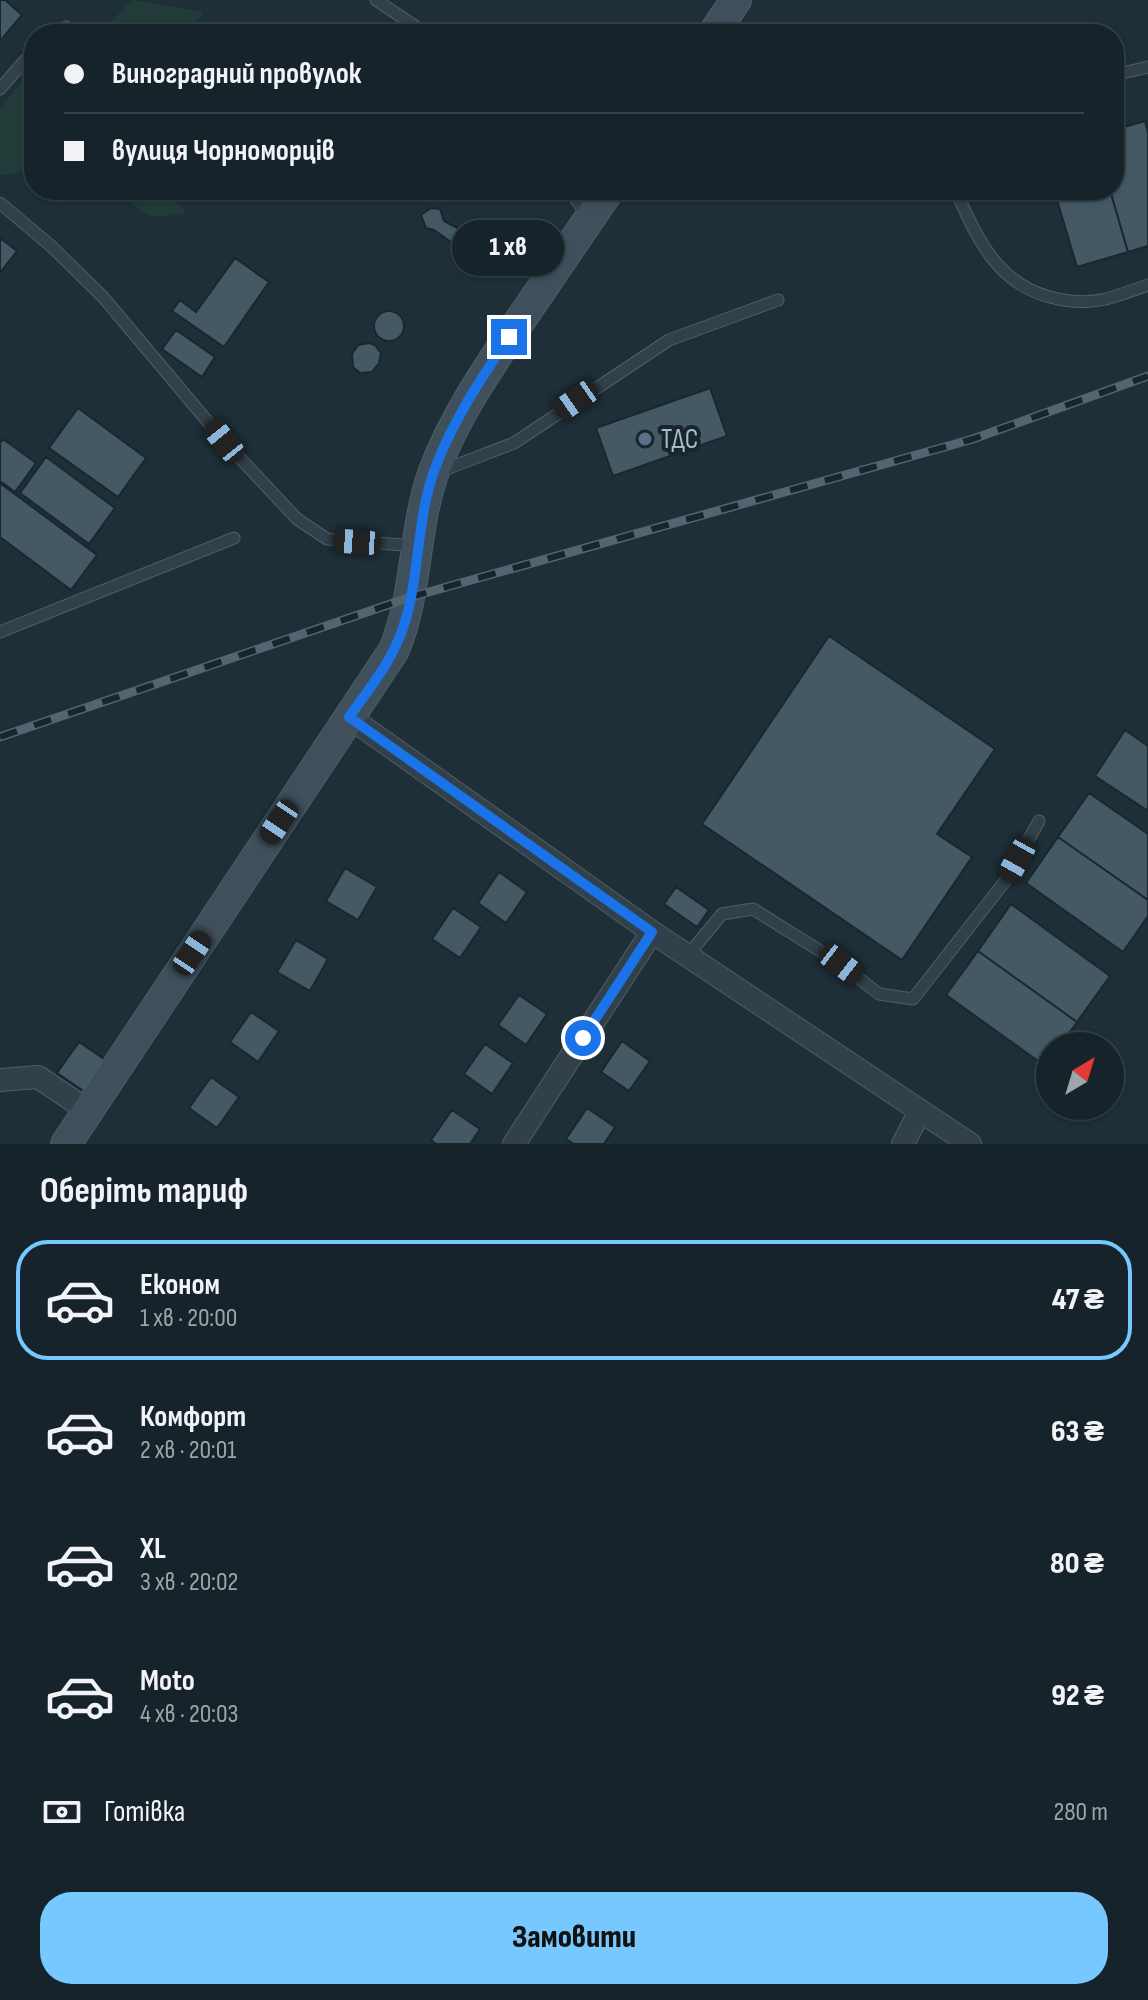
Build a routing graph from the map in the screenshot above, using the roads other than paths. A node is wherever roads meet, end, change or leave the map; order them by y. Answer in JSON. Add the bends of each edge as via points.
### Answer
{"nodes":[{"id":1,"x":376,"y":0,"type":"edge"},
{"id":2,"x":736,"y":0,"type":"edge"},
{"id":3,"x":412,"y":24,"type":"edge"},
{"id":4,"x":720,"y":24,"type":"edge"},
{"id":5,"x":24,"y":61,"type":"edge"},
{"id":6,"x":1148,"y":67,"type":"edge"},
{"id":7,"x":1124,"y":73,"type":"edge"},
{"id":8,"x":0,"y":89,"type":"edge"},
{"id":9,"x":576,"y":200,"type":"edge"},
{"id":10,"x":602,"y":200,"type":"edge"},
{"id":11,"x":960,"y":200,"type":"edge"},
{"id":12,"x":1,"y":205,"type":"edge"},
{"id":13,"x":590,"y":219,"type":"junction"},
{"id":14,"x":1148,"y":285,"type":"edge"},
{"id":15,"x":778,"y":300,"type":"dead end"},
{"id":16,"x":433,"y":474,"type":"junction"},
{"id":17,"x":234,"y":538,"type":"dead end"},
{"id":18,"x":417,"y":546,"type":"junction"},
{"id":19,"x":0,"y":632,"type":"edge"},
{"id":20,"x":349,"y":717,"type":"junction"},
{"id":21,"x":1039,"y":821,"type":"dead end"},
{"id":22,"x":652,"y":932,"type":"junction"},
{"id":23,"x":688,"y":955,"type":"junction"},
{"id":24,"x":0,"y":1080,"type":"edge"},
{"id":25,"x":87,"y":1110,"type":"junction"},
{"id":26,"x":920,"y":1111,"type":"junction"},
{"id":27,"x":66,"y":1144,"type":"edge"},
{"id":28,"x":514,"y":1144,"type":"edge"},
{"id":29,"x":903,"y":1144,"type":"edge"},
{"id":30,"x":970,"y":1144,"type":"edge"}],
"edges":[{"from":1,"to":3,"type":"lane"},
{"from":2,"to":4,"type":"street"},
{"from":5,"to":8,"type":"lane"},
{"from":6,"to":7,"type":"lane"},
{"from":9,"to":13,"type":"lane"},
{"from":10,"to":13,"type":"street"},
{"from":11,"to":14,"type":"lane","via":[[995,265],[1036,293],[1066,301],[1104,300]]},
{"from":12,"to":18,"type":"lane","via":[[103,297],[297,519],[327,539]]},
{"from":13,"to":16,"type":"street","via":[[477,384]]},
{"from":15,"to":16,"type":"lane","via":[[669,340],[514,443]]},
{"from":16,"to":18,"type":"street"},
{"from":17,"to":19,"type":"lane"},
{"from":18,"to":20,"type":"street","via":[[403,628],[381,672]]},
{"from":20,"to":22,"type":"street"},
{"from":20,"to":25,"type":"street"},
{"from":21,"to":23,"type":"lane","via":[[1006,880],[913,999],[879,994],[753,909],[722,914]]},
{"from":22,"to":23,"type":"street"},
{"from":22,"to":28,"type":"street"},
{"from":23,"to":26,"type":"street"},
{"from":24,"to":25,"type":"street","via":[[38,1077]]},
{"from":25,"to":27,"type":"street"},
{"from":26,"to":29,"type":"street"},
{"from":26,"to":30,"type":"street"}]}
